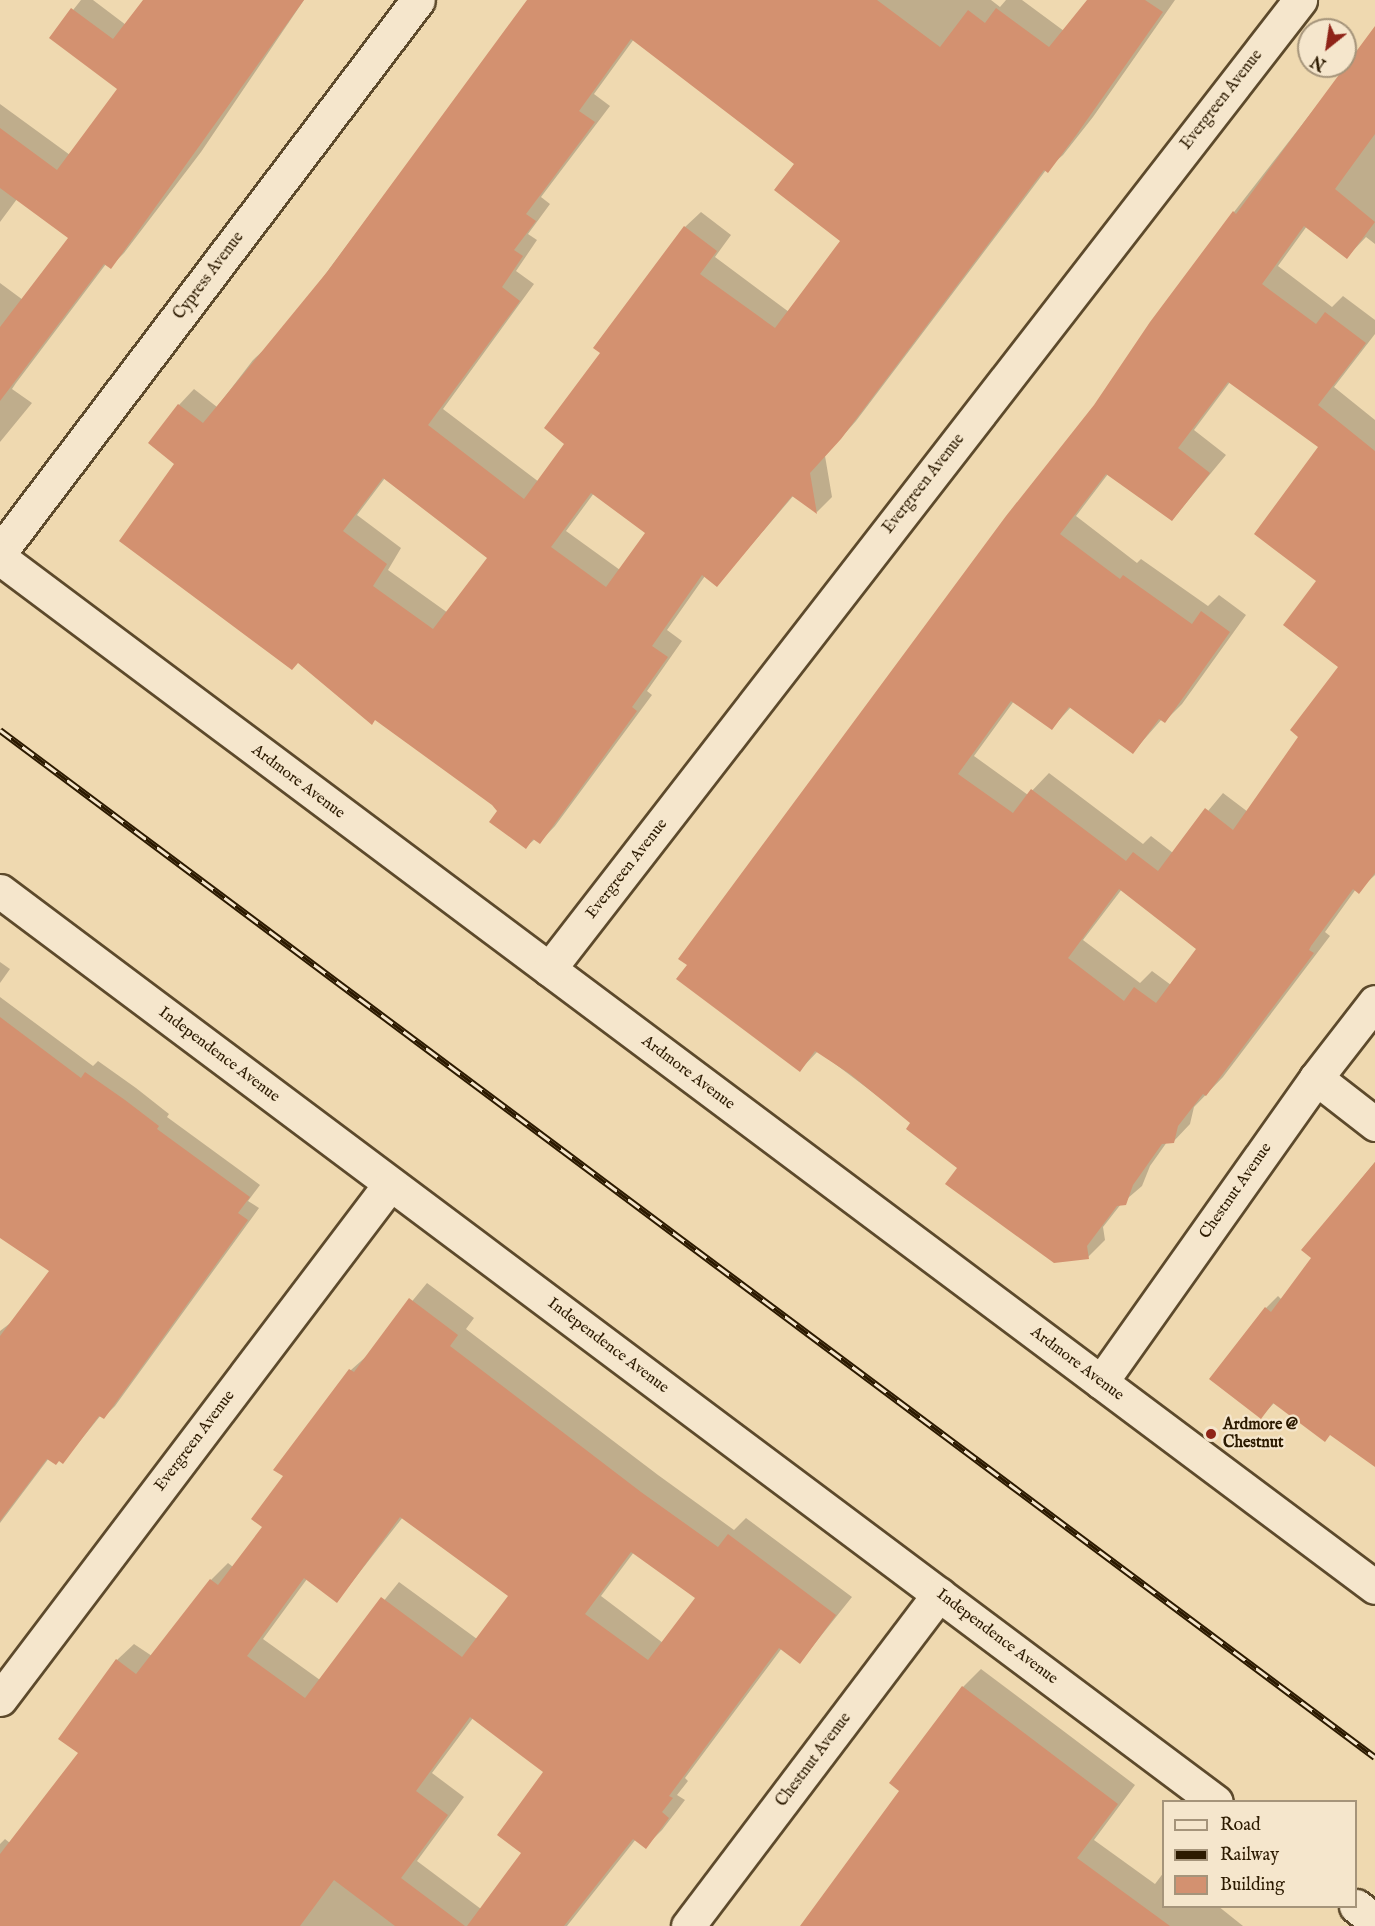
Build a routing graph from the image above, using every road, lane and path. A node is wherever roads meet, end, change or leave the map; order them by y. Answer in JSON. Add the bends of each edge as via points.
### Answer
{"nodes":[{"id":1,"x":418,"y":0,"type":"edge"},
{"id":2,"x":1300,"y":0,"type":"edge"},
{"id":3,"x":0,"y":552,"type":"edge"},
{"id":4,"x":0,"y":558,"type":"edge"},
{"id":5,"x":0,"y":891,"type":"edge"},
{"id":6,"x":549,"y":969,"type":"junction"},
{"id":7,"x":1375,"y":1002,"type":"edge"},
{"id":8,"x":1316,"y":1078,"type":"junction"},
{"id":9,"x":1375,"y":1124,"type":"edge"},
{"id":10,"x":390,"y":1184,"type":"junction"},
{"id":11,"x":1101,"y":1382,"type":"junction"},
{"id":12,"x":1375,"y":1587,"type":"edge"},
{"id":13,"x":939,"y":1594,"type":"junction"},
{"id":14,"x":0,"y":1699,"type":"edge"},
{"id":15,"x":1213,"y":1800,"type":"edge"},
{"id":16,"x":1357,"y":1907,"type":"edge"},
{"id":17,"x":1375,"y":1921,"type":"edge"},
{"id":18,"x":688,"y":1926,"type":"edge"}],
"edges":[{"from":1,"to":3,"type":"street","name":"Cypress Avenue"},
{"from":2,"to":6,"type":"street","name":"Evergreen Avenue"},
{"from":4,"to":6,"type":"street","name":"Ardmore Avenue"},
{"from":5,"to":10,"type":"street","name":"Independence Avenue"},
{"from":6,"to":11,"type":"street","name":"Ardmore Avenue"},
{"from":7,"to":8,"type":"street","name":"Chestnut Avenue"},
{"from":8,"to":9,"type":"street"},
{"from":8,"to":11,"type":"street","name":"Chestnut Avenue"},
{"from":10,"to":13,"type":"street","name":"Independence Avenue"},
{"from":10,"to":14,"type":"street","name":"Evergreen Avenue"},
{"from":11,"to":12,"type":"street","name":"Ardmore Avenue"},
{"from":13,"to":15,"type":"street","name":"Independence Avenue"},
{"from":13,"to":18,"type":"street","name":"Chestnut Avenue"},
{"from":16,"to":17,"type":"street"}]}
